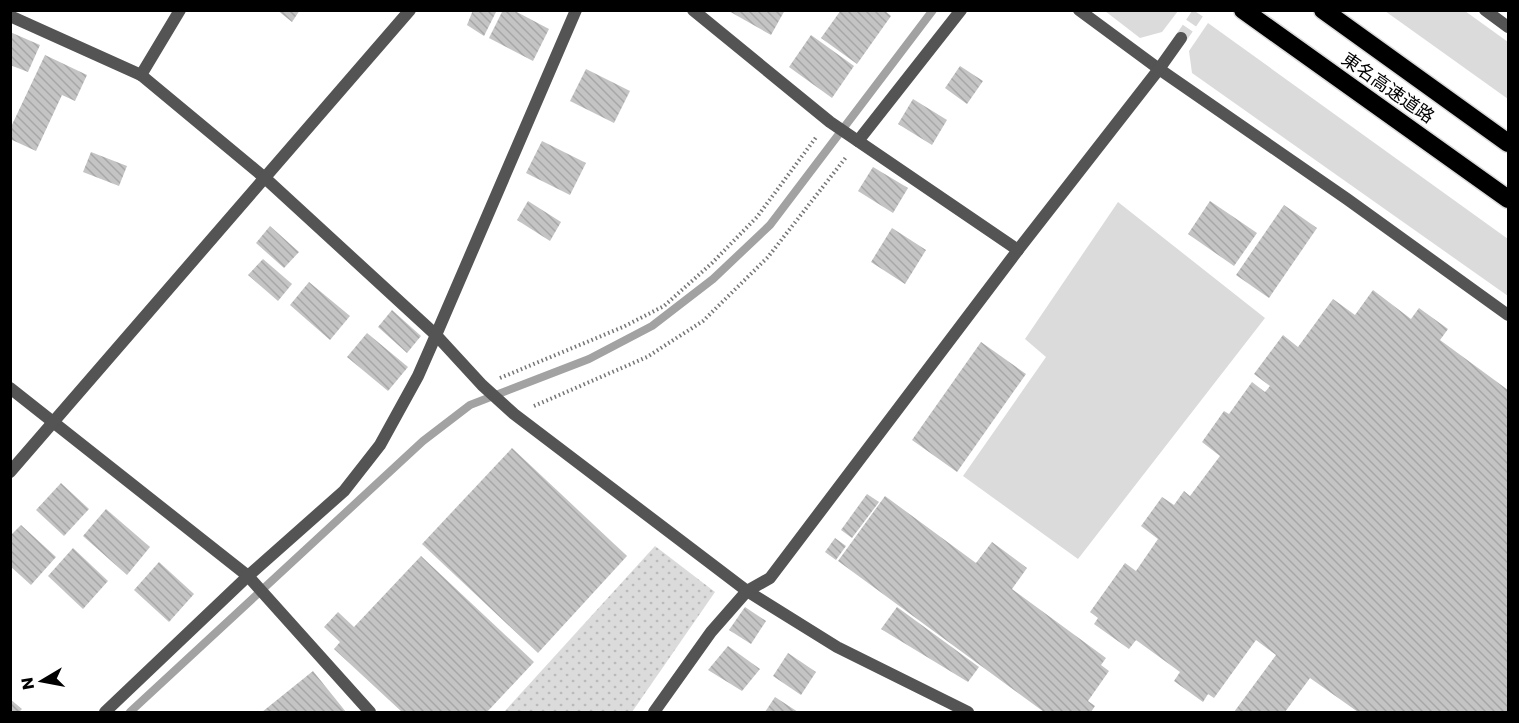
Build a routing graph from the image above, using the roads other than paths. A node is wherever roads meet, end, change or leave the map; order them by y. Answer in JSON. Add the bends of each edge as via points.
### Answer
{"nodes":[{"id":1,"x":180,"y":10,"type":"edge"},
{"id":2,"x":410,"y":10,"type":"edge"},
{"id":3,"x":576,"y":10,"type":"edge"},
{"id":4,"x":693,"y":10,"type":"edge"},
{"id":5,"x":961,"y":10,"type":"edge"},
{"id":6,"x":1079,"y":10,"type":"edge"},
{"id":7,"x":1243,"y":10,"type":"edge"},
{"id":8,"x":1323,"y":10,"type":"edge"},
{"id":9,"x":1485,"y":10,"type":"edge"},
{"id":10,"x":10,"y":16,"type":"edge"},
{"id":11,"x":1509,"y":27,"type":"edge"},
{"id":12,"x":1181,"y":38,"type":"tunnel mouth"},
{"id":13,"x":1159,"y":69,"type":"junction"},
{"id":14,"x":141,"y":75,"type":"junction"},
{"id":15,"x":857,"y":141,"type":"junction"},
{"id":16,"x":1509,"y":143,"type":"edge"},
{"id":17,"x":265,"y":178,"type":"junction"},
{"id":18,"x":1509,"y":199,"type":"edge"},
{"id":19,"x":1018,"y":250,"type":"junction"},
{"id":20,"x":1509,"y":315,"type":"edge"},
{"id":21,"x":436,"y":335,"type":"junction"},
{"id":22,"x":10,"y":388,"type":"edge"},
{"id":23,"x":55,"y":422,"type":"junction"},
{"id":24,"x":10,"y":472,"type":"edge"},
{"id":25,"x":249,"y":577,"type":"junction"},
{"id":26,"x":747,"y":591,"type":"junction"},
{"id":27,"x":105,"y":712,"type":"edge"},
{"id":28,"x":370,"y":712,"type":"edge"},
{"id":29,"x":654,"y":712,"type":"edge"},
{"id":30,"x":968,"y":712,"type":"edge"}],
"edges":[{"from":1,"to":14,"type":"street"},
{"from":2,"to":17,"type":"street"},
{"from":3,"to":21,"type":"street"},
{"from":4,"to":15,"type":"street"},
{"from":5,"to":15,"type":"street"},
{"from":6,"to":13,"type":"street"},
{"from":7,"to":18,"type":"highway","name":"東名高速道路"},
{"from":8,"to":16,"type":"highway","name":"東名高速道路"},
{"from":9,"to":11,"type":"street"},
{"from":10,"to":14,"type":"street"},
{"from":12,"to":13,"type":"street"},
{"from":13,"to":19,"type":"street"},
{"from":13,"to":20,"type":"street"},
{"from":14,"to":17,"type":"street"},
{"from":15,"to":19,"type":"street"},
{"from":17,"to":21,"type":"street"},
{"from":17,"to":23,"type":"street"},
{"from":19,"to":26,"type":"street","via":[[770,578]]},
{"from":21,"to":25,"type":"street","via":[[380,446],[344,491]]},
{"from":21,"to":26,"type":"street","via":[[511,411]]},
{"from":22,"to":23,"type":"street"},
{"from":23,"to":24,"type":"street"},
{"from":23,"to":25,"type":"street"},
{"from":25,"to":27,"type":"street"},
{"from":25,"to":28,"type":"street"},
{"from":26,"to":29,"type":"street","via":[[711,632]]},
{"from":26,"to":30,"type":"street","via":[[837,647]]}]}
